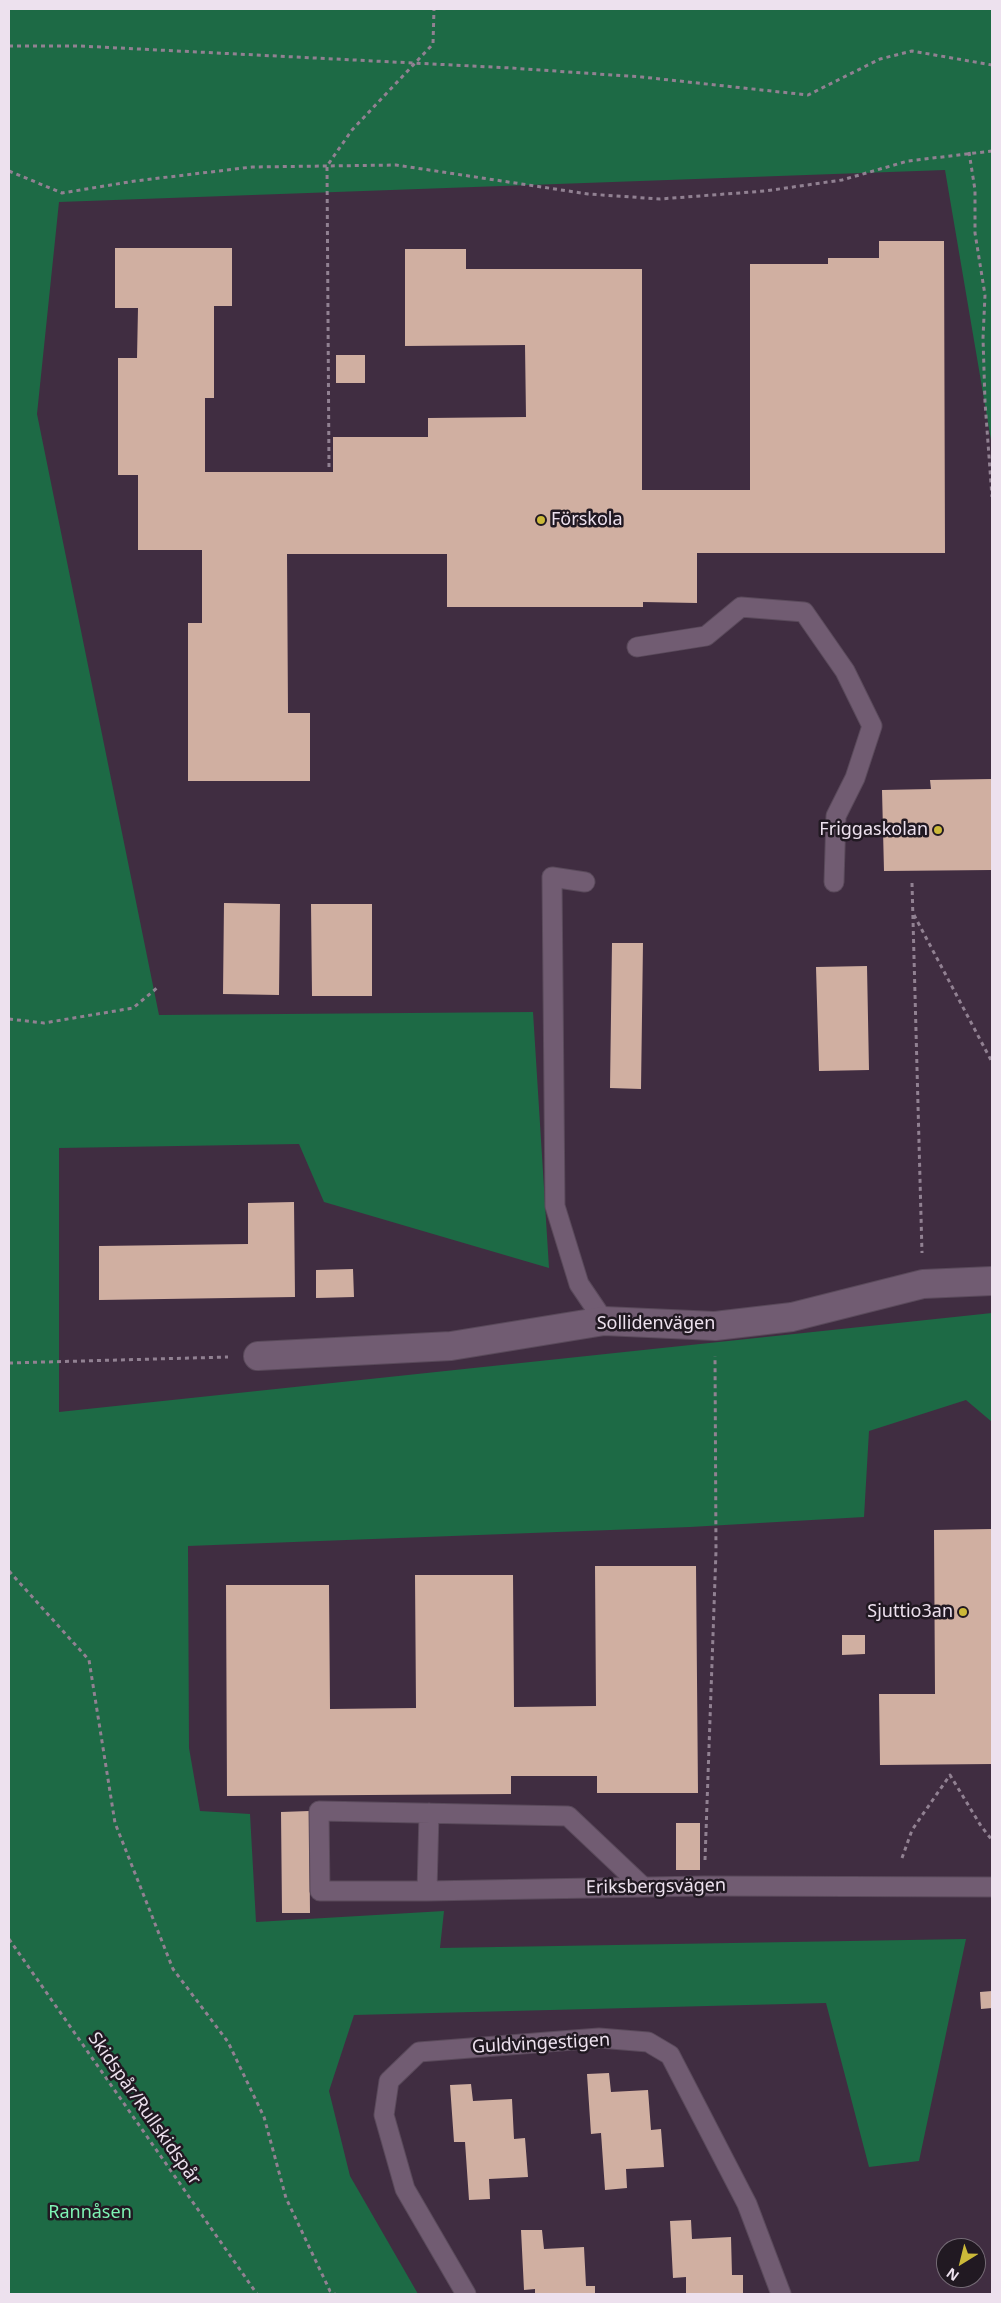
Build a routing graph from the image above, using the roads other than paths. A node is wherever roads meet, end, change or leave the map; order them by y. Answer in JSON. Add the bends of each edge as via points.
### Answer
{"nodes":[{"id":1,"x":637,"y":647,"type":"dead end"},
{"id":2,"x":585,"y":882,"type":"dead end"},
{"id":3,"x":834,"y":882,"type":"dead end"},
{"id":4,"x":992,"y":1281,"type":"edge"},
{"id":5,"x":604,"y":1321,"type":"junction"},
{"id":6,"x":258,"y":1356,"type":"road end"},
{"id":7,"x":429,"y":1813,"type":"junction"},
{"id":8,"x":992,"y":1886,"type":"edge"},
{"id":9,"x":644,"y":1887,"type":"junction"},
{"id":10,"x":427,"y":1891,"type":"junction"},
{"id":11,"x":466,"y":2294,"type":"edge"},
{"id":12,"x":781,"y":2294,"type":"edge"}],
"edges":[{"from":1,"to":3,"type":"lane","via":[[706,636],[741,607],[804,612],[845,671],[872,726],[855,778],[836,816]]},
{"from":2,"to":5,"type":"lane","via":[[552,877],[555,1206],[578,1284]]},
{"from":4,"to":5,"type":"street","name":"Sollidenvägen","via":[[923,1284],[792,1317],[715,1326]]},
{"from":5,"to":6,"type":"street","name":"Sollidenvägen","via":[[450,1346]]},
{"from":7,"to":9,"type":"lane","via":[[568,1816]]},
{"from":7,"to":10,"type":"lane"},
{"from":7,"to":10,"type":"lane","name":"Eriksbergsvägen","via":[[319,1811],[320,1891]]},
{"from":8,"to":9,"type":"lane","name":"Eriksbergsvägen"},
{"from":9,"to":10,"type":"lane","name":"Eriksbergsvägen"},
{"from":11,"to":12,"type":"lane","name":"Guldvingestigen","via":[[406,2189],[384,2115],[389,2081],[419,2052],[599,2038],[648,2042],[670,2055],[748,2204]]}]}
